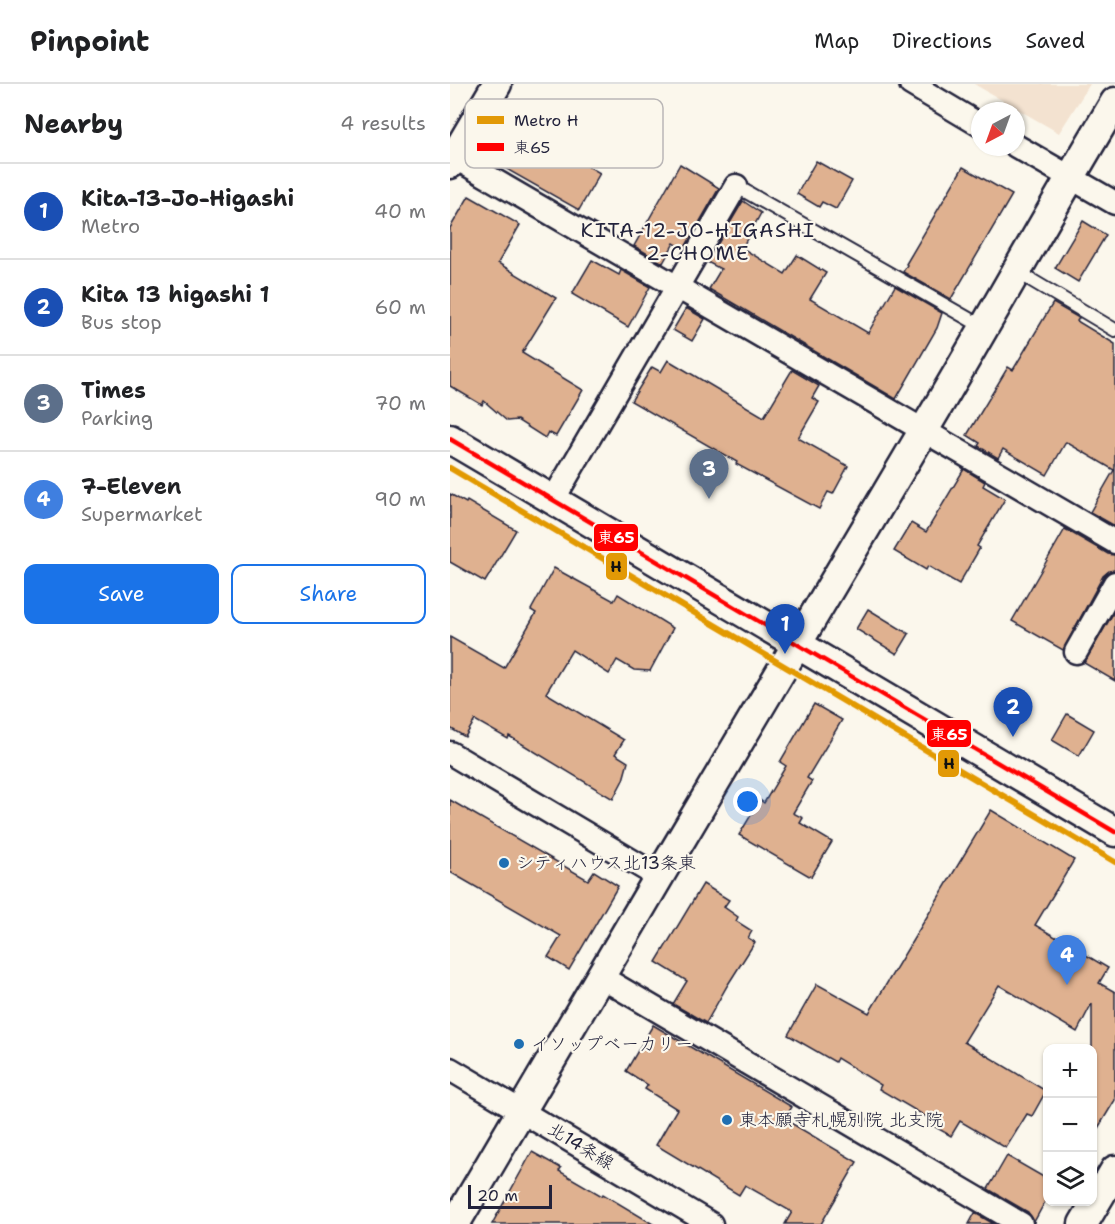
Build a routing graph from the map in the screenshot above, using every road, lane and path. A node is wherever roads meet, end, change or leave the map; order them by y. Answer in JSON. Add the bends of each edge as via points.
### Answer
{"nodes":[{"id":1,"x":497,"y":84,"type":"edge"},
{"id":2,"x":911,"y":84,"type":"edge"},
{"id":3,"x":488,"y":99,"type":"edge"},
{"id":4,"x":1115,"y":102,"type":"edge"},
{"id":5,"x":971,"y":120,"type":"edge"},
{"id":6,"x":465,"y":139,"type":"edge"},
{"id":7,"x":1025,"y":151,"type":"edge"},
{"id":8,"x":452,"y":161,"type":"edge"},
{"id":9,"x":1071,"y":178,"type":"junction"},
{"id":10,"x":736,"y":186,"type":"joint"},
{"id":11,"x":1115,"y":203,"type":"edge"},
{"id":12,"x":1016,"y":271,"type":"junction"},
{"id":13,"x":678,"y":286,"type":"junction"},
{"id":14,"x":983,"y":327,"type":"junction"},
{"id":15,"x":1115,"y":330,"type":"edge"},
{"id":16,"x":924,"y":431,"type":"junction"},
{"id":17,"x":450,"y":440,"type":"edge"},
{"id":18,"x":553,"y":500,"type":"junction"},
{"id":19,"x":1115,"y":542,"type":"edge"},
{"id":20,"x":1115,"y":583,"type":"edge"},
{"id":21,"x":797,"y":645,"type":"junction"},
{"id":22,"x":1076,"y":652,"type":"dead end"},
{"id":23,"x":450,"y":753,"type":"edge"},
{"id":24,"x":1115,"y":832,"type":"edge"},
{"id":25,"x":659,"y":876,"type":"junction"},
{"id":26,"x":601,"y":977,"type":"junction"},
{"id":27,"x":450,"y":1069,"type":"edge"},
{"id":28,"x":520,"y":1110,"type":"junction"},
{"id":29,"x":1115,"y":1170,"type":"edge"},
{"id":30,"x":455,"y":1224,"type":"edge"},
{"id":31,"x":711,"y":1224,"type":"edge"},
{"id":32,"x":1022,"y":1224,"type":"edge"},
{"id":33,"x":1083,"y":1224,"type":"edge"}],
"edges":[{"from":1,"to":3,"type":"street"},
{"from":2,"to":5,"type":"street"},
{"from":4,"to":9,"type":"street"},
{"from":6,"to":8,"type":"street"},
{"from":7,"to":9,"type":"street"},
{"from":8,"to":13,"type":"street"},
{"from":9,"to":11,"type":"street"},
{"from":9,"to":12,"type":"street"},
{"from":10,"to":13,"type":"street"},
{"from":10,"to":14,"type":"lane"},
{"from":12,"to":14,"type":"street"},
{"from":12,"to":15,"type":"lane"},
{"from":13,"to":16,"type":"street"},
{"from":13,"to":18,"type":"street"},
{"from":14,"to":16,"type":"street"},
{"from":16,"to":19,"type":"street"},
{"from":16,"to":21,"type":"street"},
{"from":17,"to":18,"type":"street"},
{"from":18,"to":21,"type":"street"},
{"from":20,"to":22,"type":"street"},
{"from":21,"to":24,"type":"street"},
{"from":21,"to":25,"type":"street"},
{"from":23,"to":25,"type":"street"},
{"from":25,"to":26,"type":"street"},
{"from":26,"to":28,"type":"street"},
{"from":26,"to":32,"type":"street"},
{"from":27,"to":28,"type":"street","name":"北14条線"},
{"from":28,"to":30,"type":"street"},
{"from":28,"to":31,"type":"street","name":"北14条線"},
{"from":29,"to":33,"type":"street"}]}
